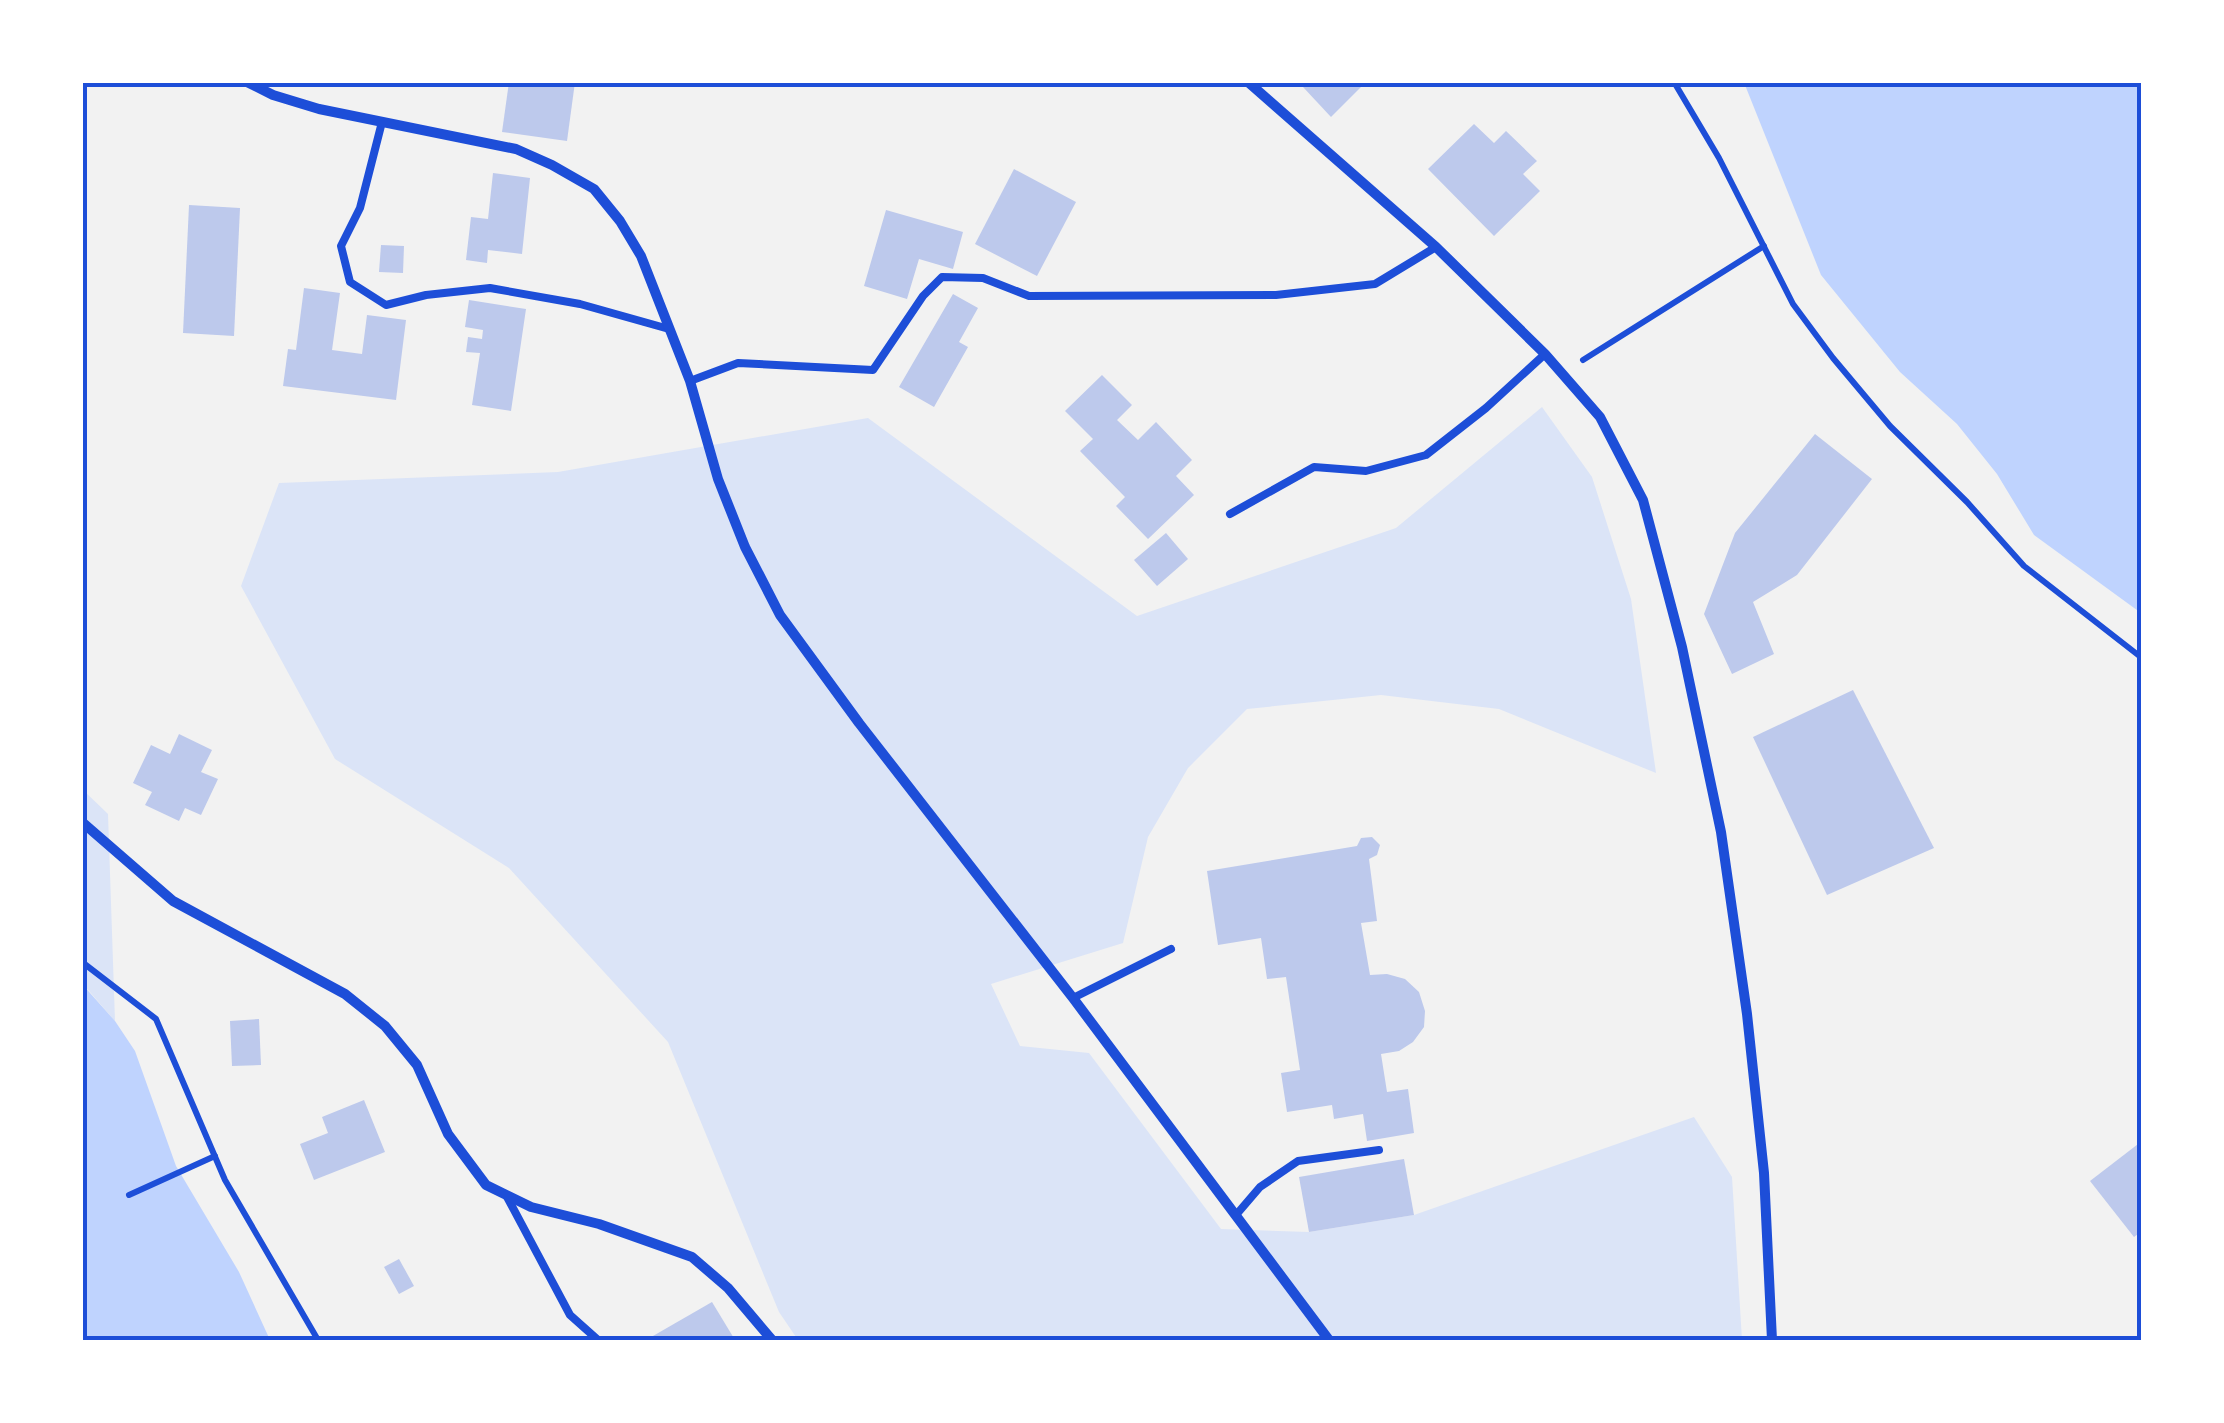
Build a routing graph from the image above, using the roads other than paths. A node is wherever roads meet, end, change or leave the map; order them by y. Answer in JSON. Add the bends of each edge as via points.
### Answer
{"nodes":[{"id":1,"x":247,"y":82,"type":"edge"},
{"id":2,"x":1248,"y":82,"type":"edge"},
{"id":3,"x":382,"y":122,"type":"junction"},
{"id":4,"x":1436,"y":247,"type":"junction"},
{"id":5,"x":670,"y":330,"type":"junction"},
{"id":6,"x":1545,"y":354,"type":"junction"},
{"id":7,"x":690,"y":381,"type":"junction"},
{"id":8,"x":1230,"y":514,"type":"dead end"},
{"id":9,"x":82,"y":822,"type":"edge"},
{"id":10,"x":1172,"y":949,"type":"dead end"},
{"id":11,"x":1073,"y":998,"type":"junction"},
{"id":12,"x":1379,"y":1150,"type":"dead end"},
{"id":13,"x":506,"y":1195,"type":"junction"},
{"id":14,"x":1236,"y":1215,"type":"junction"},
{"id":15,"x":598,"y":1340,"type":"edge"},
{"id":16,"x":772,"y":1340,"type":"edge"},
{"id":17,"x":1329,"y":1340,"type":"edge"},
{"id":18,"x":1772,"y":1340,"type":"edge"}],
"edges":[{"from":1,"to":3,"type":"street"},
{"from":2,"to":4,"type":"street"},
{"from":3,"to":5,"type":"street","via":[[516,149],[594,189],[642,256]]},
{"from":3,"to":5,"type":"lane","via":[[360,208],[340,246],[350,282],[386,305],[490,288]]},
{"from":4,"to":6,"type":"street"},
{"from":4,"to":7,"type":"lane","via":[[1375,284],[1276,295],[1030,296],[983,278],[942,277],[872,370],[738,362]]},
{"from":5,"to":7,"type":"street"},
{"from":6,"to":8,"type":"lane","via":[[1426,455],[1366,471],[1314,467]]},
{"from":6,"to":18,"type":"street","via":[[1600,417],[1643,500],[1682,646],[1722,832],[1747,1014]]},
{"from":7,"to":11,"type":"street","via":[[725,496],[780,615]]},
{"from":9,"to":13,"type":"street","via":[[173,901],[344,994],[385,1026],[417,1065],[448,1134],[486,1185]]},
{"from":10,"to":11,"type":"lane"},
{"from":11,"to":14,"type":"street"},
{"from":12,"to":14,"type":"lane","via":[[1298,1161],[1260,1187]]},
{"from":13,"to":15,"type":"lane","via":[[570,1315]]},
{"from":13,"to":16,"type":"street","via":[[692,1258]]},
{"from":14,"to":17,"type":"street"}]}
